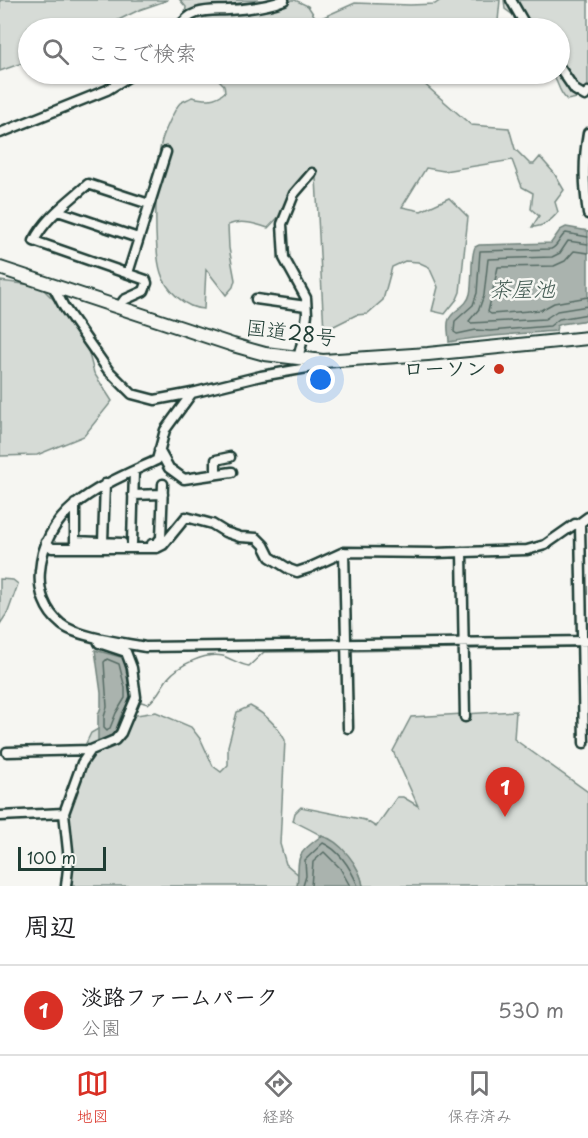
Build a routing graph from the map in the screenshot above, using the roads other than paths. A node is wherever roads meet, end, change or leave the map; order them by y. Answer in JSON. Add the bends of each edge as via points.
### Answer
{"nodes":[{"id":1,"x":284,"y":0,"type":"edge"},
{"id":2,"x":511,"y":0,"type":"edge"},
{"id":3,"x":188,"y":18,"type":"edge"},
{"id":4,"x":521,"y":18,"type":"edge"},
{"id":5,"x":570,"y":83,"type":"edge"},
{"id":6,"x":117,"y":84,"type":"edge"},
{"id":7,"x":588,"y":92,"type":"edge"},
{"id":8,"x":0,"y":133,"type":"edge"},
{"id":9,"x":588,"y":133,"type":"edge"},
{"id":10,"x":166,"y":152,"type":"dead end"},
{"id":11,"x":312,"y":173,"type":"dead end"},
{"id":12,"x":149,"y":204,"type":"junction"},
{"id":13,"x":57,"y":211,"type":"junction"},
{"id":14,"x":588,"y":214,"type":"edge"},
{"id":15,"x":138,"y":238,"type":"junction"},
{"id":16,"x":0,"y":268,"type":"edge"},
{"id":17,"x":128,"y":273,"type":"junction"},
{"id":18,"x":53,"y":286,"type":"junction"},
{"id":19,"x":256,"y":298,"type":"dead end"},
{"id":20,"x":306,"y":306,"type":"junction"},
{"id":21,"x":119,"y":308,"type":"junction"},
{"id":22,"x":588,"y":338,"type":"edge"},
{"id":23,"x":298,"y":358,"type":"junction"},
{"id":24,"x":322,"y":361,"type":"junction"},
{"id":25,"x":192,"y":393,"type":"junction"},
{"id":26,"x":159,"y":450,"type":"junction"},
{"id":27,"x":230,"y":457,"type":"dead end"},
{"id":28,"x":134,"y":471,"type":"junction"},
{"id":29,"x":232,"y":472,"type":"dead end"},
{"id":30,"x":216,"y":474,"type":"junction"},
{"id":31,"x":105,"y":484,"type":"junction"},
{"id":32,"x":163,"y":484,"type":"dead end"},
{"id":33,"x":163,"y":494,"type":"junction"},
{"id":34,"x":133,"y":495,"type":"junction"},
{"id":35,"x":75,"y":504,"type":"junction"},
{"id":36,"x":588,"y":517,"type":"edge"},
{"id":37,"x":577,"y":525,"type":"junction"},
{"id":38,"x":46,"y":542,"type":"junction"},
{"id":39,"x":103,"y":542,"type":"junction"},
{"id":40,"x":132,"y":543,"type":"junction"},
{"id":41,"x":344,"y":552,"type":"junction"},
{"id":42,"x":462,"y":552,"type":"junction"},
{"id":43,"x":96,"y":637,"type":"junction"},
{"id":44,"x":583,"y":644,"type":"edge"},
{"id":45,"x":464,"y":646,"type":"junction"},
{"id":46,"x":347,"y":649,"type":"junction"},
{"id":47,"x":465,"y":717,"type":"dead end"},
{"id":48,"x":348,"y":728,"type":"dead end"},
{"id":49,"x":584,"y":743,"type":"dead end"},
{"id":50,"x":91,"y":750,"type":"junction"},
{"id":51,"x":7,"y":752,"type":"dead end"},
{"id":52,"x":64,"y":813,"type":"junction"},
{"id":53,"x":0,"y":816,"type":"edge"},
{"id":54,"x":66,"y":886,"type":"edge"}],
"edges":[{"from":1,"to":3,"type":"street","via":[[229,10],[202,10]]},
{"from":2,"to":4,"type":"street"},
{"from":5,"to":7,"type":"street","via":[[585,96]]},
{"from":6,"to":8,"type":"street"},
{"from":9,"to":14,"type":"street","via":[[583,181]]},
{"from":10,"to":12,"type":"street"},
{"from":11,"to":20,"type":"street","via":[[294,194],[282,224],[284,258],[306,298]]},
{"from":12,"to":13,"type":"street","via":[[88,184]]},
{"from":12,"to":15,"type":"street"},
{"from":13,"to":15,"type":"street"},
{"from":13,"to":17,"type":"street","via":[[41,226],[34,241]]},
{"from":15,"to":17,"type":"street"},
{"from":16,"to":18,"type":"highway","name":"国道28号"},
{"from":17,"to":21,"type":"street","via":[[147,283],[144,291],[124,300]]},
{"from":18,"to":21,"type":"highway","name":"国道28号"},
{"from":18,"to":25,"type":"street","via":[[108,370],[132,394],[155,400]]},
{"from":19,"to":20,"type":"street"},
{"from":20,"to":23,"type":"street"},
{"from":21,"to":23,"type":"highway","name":"国道28号","via":[[232,345]]},
{"from":22,"to":24,"type":"highway","name":"国道28号"},
{"from":23,"to":24,"type":"highway","name":"国道28号"},
{"from":24,"to":25,"type":"street","via":[[319,366]]},
{"from":25,"to":26,"type":"street","via":[[165,430]]},
{"from":26,"to":28,"type":"street","via":[[157,460]]},
{"from":26,"to":30,"type":"street","via":[[169,468],[184,479]]},
{"from":27,"to":30,"type":"street","via":[[216,459]]},
{"from":28,"to":31,"type":"street"},
{"from":28,"to":34,"type":"street"},
{"from":29,"to":30,"type":"street"},
{"from":31,"to":35,"type":"street"},
{"from":31,"to":39,"type":"street"},
{"from":32,"to":33,"type":"street"},
{"from":33,"to":34,"type":"street"},
{"from":33,"to":40,"type":"street","via":[[161,538],[156,544]]},
{"from":34,"to":40,"type":"street"},
{"from":35,"to":38,"type":"street"},
{"from":35,"to":39,"type":"street","via":[[75,541]]},
{"from":36,"to":37,"type":"street"},
{"from":37,"to":42,"type":"street","via":[[545,545],[527,550]]},
{"from":37,"to":44,"type":"street"},
{"from":38,"to":41,"type":"street","via":[[52,548],[157,548],[186,517],[240,537],[258,538],[270,558],[297,572]]},
{"from":38,"to":43,"type":"street","via":[[39,581],[44,602],[62,625]]},
{"from":39,"to":40,"type":"street"},
{"from":41,"to":42,"type":"street"},
{"from":41,"to":46,"type":"street"},
{"from":42,"to":45,"type":"street"},
{"from":43,"to":46,"type":"street","via":[[146,647]]},
{"from":43,"to":50,"type":"street","via":[[99,643],[126,652],[135,699],[118,737]]},
{"from":44,"to":45,"type":"street"},
{"from":44,"to":49,"type":"street"},
{"from":45,"to":46,"type":"street"},
{"from":45,"to":47,"type":"street"},
{"from":46,"to":48,"type":"street"},
{"from":50,"to":51,"type":"street"},
{"from":50,"to":52,"type":"street","via":[[82,763]]},
{"from":52,"to":53,"type":"street"},
{"from":52,"to":54,"type":"street","via":[[69,860]]}]}
